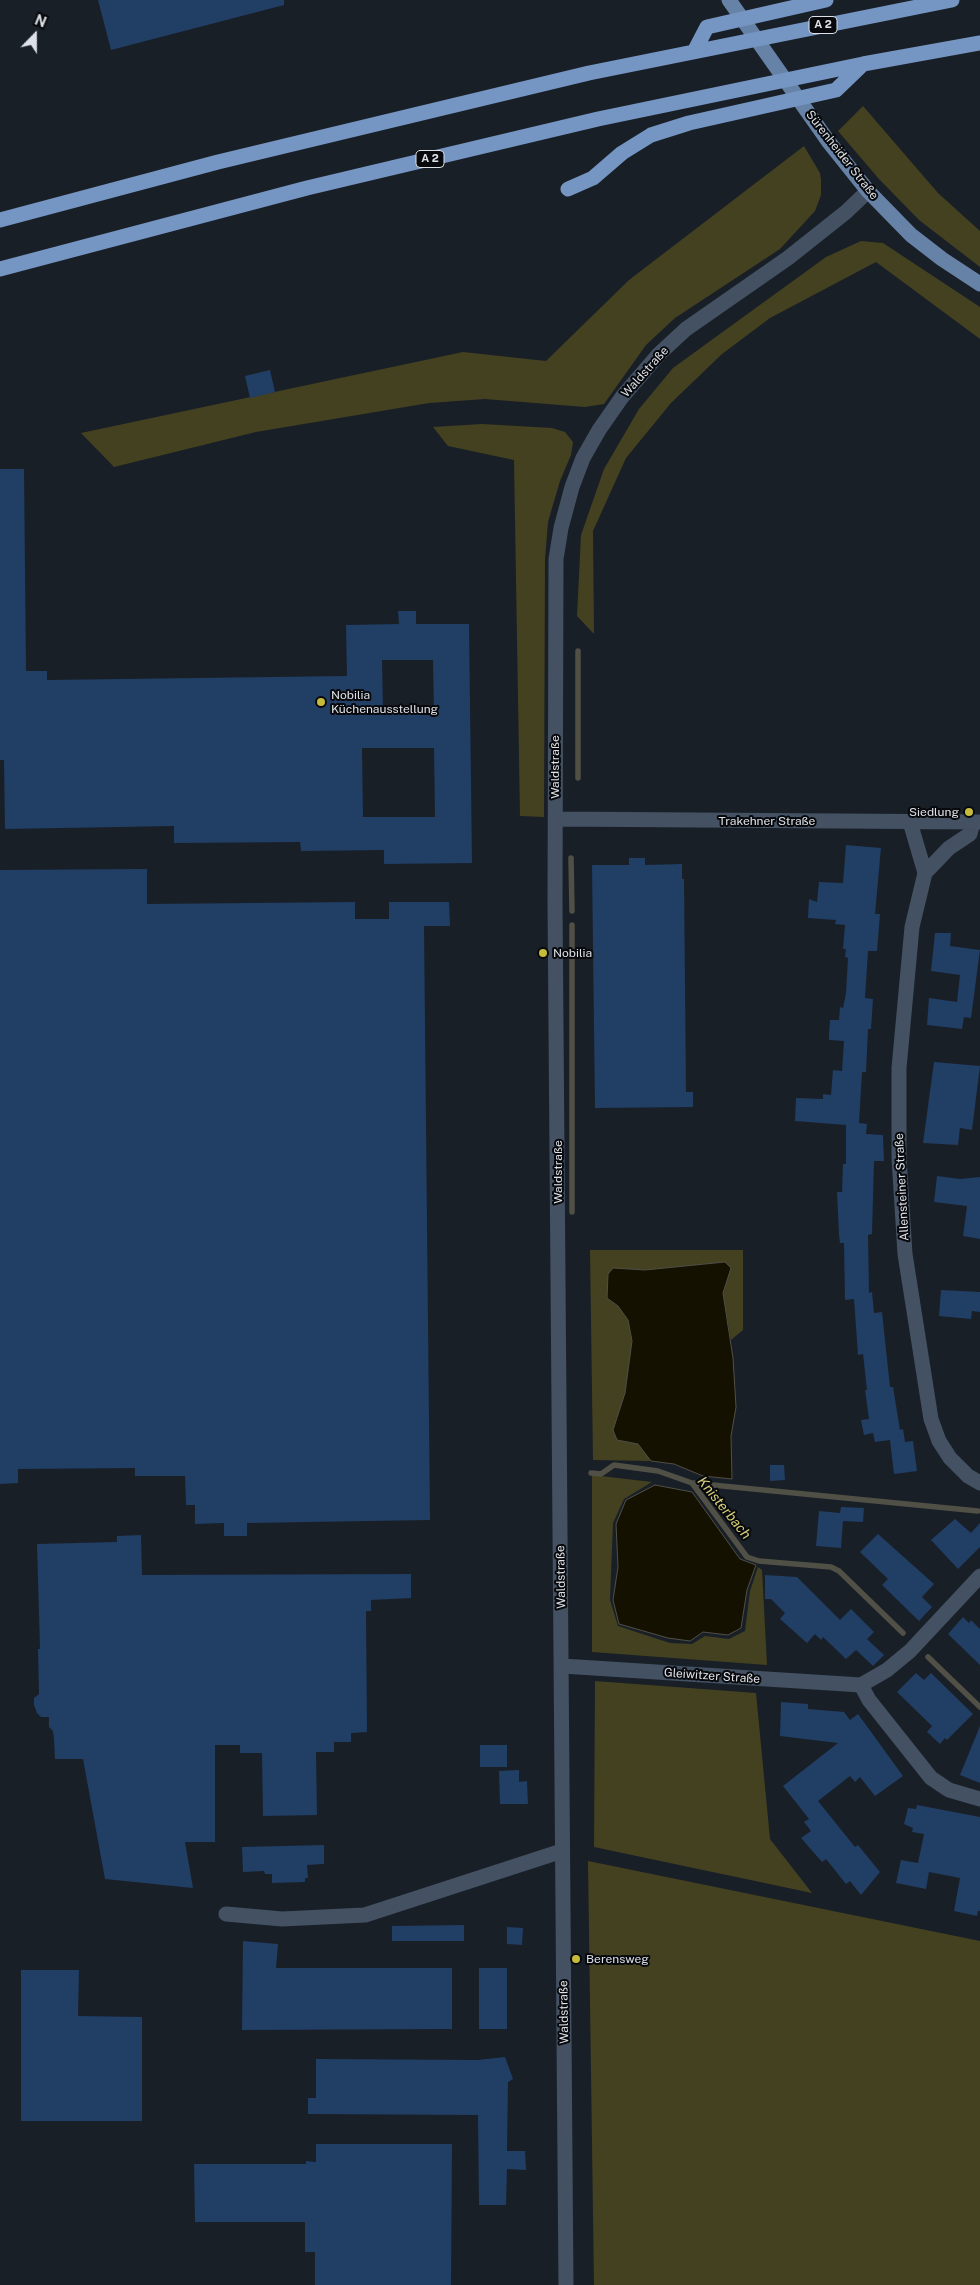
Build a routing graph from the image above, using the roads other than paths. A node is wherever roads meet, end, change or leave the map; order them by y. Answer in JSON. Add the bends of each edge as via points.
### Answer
{"nodes":[{"id":1,"x":729,"y":0,"type":"edge"},
{"id":2,"x":826,"y":0,"type":"edge"},
{"id":3,"x":952,"y":0,"type":"edge"},
{"id":4,"x":980,"y":43,"type":"edge"},
{"id":5,"x":695,"y":50,"type":"junction"},
{"id":6,"x":863,"y":64,"type":"junction"},
{"id":7,"x":568,"y":188,"type":"dead end"},
{"id":8,"x":868,"y":191,"type":"junction"},
{"id":9,"x":0,"y":220,"type":"edge"},
{"id":10,"x":0,"y":269,"type":"edge"},
{"id":11,"x":980,"y":284,"type":"edge"},
{"id":12,"x":555,"y":819,"type":"junction"},
{"id":13,"x":910,"y":822,"type":"junction"},
{"id":14,"x":976,"y":822,"type":"edge"},
{"id":15,"x":925,"y":873,"type":"junction"},
{"id":16,"x":980,"y":1483,"type":"edge"},
{"id":17,"x":977,"y":1585,"type":"edge"},
{"id":18,"x":562,"y":1666,"type":"junction"},
{"id":19,"x":862,"y":1685,"type":"junction"},
{"id":20,"x":980,"y":1799,"type":"edge"},
{"id":21,"x":562,"y":1851,"type":"junction"},
{"id":22,"x":226,"y":1914,"type":"dead end"},
{"id":23,"x":566,"y":2285,"type":"edge"}],
"edges":[{"from":1,"to":8,"type":"main road","name":"Sürenheider Straße","via":[[828,141]]},
{"from":2,"to":5,"type":"highway","via":[[707,27]]},
{"from":3,"to":5,"type":"highway","number":"A 2"},
{"from":4,"to":6,"type":"highway","number":"A 2"},
{"from":5,"to":9,"type":"highway","number":"A 2","via":[[218,162]]},
{"from":6,"to":7,"type":"highway","via":[[836,90],[689,123],[651,135],[622,153],[593,178]]},
{"from":6,"to":10,"type":"highway","number":"A 2","via":[[598,119],[327,183]]},
{"from":8,"to":11,"type":"main road","name":"Sürenheider Straße","via":[[911,235]]},
{"from":8,"to":12,"type":"street","name":"Waldstraße","via":[[788,258],[686,329],[622,397],[583,458],[561,528],[556,559]]},
{"from":12,"to":13,"type":"street","name":"Trakehner Straße"},
{"from":12,"to":18,"type":"street","name":"Waldstraße"},
{"from":13,"to":14,"type":"street","name":"Trakehner Straße"},
{"from":13,"to":15,"type":"street","name":"Allensteiner Straße"},
{"from":14,"to":15,"type":"street","via":[[970,834],[949,848]]},
{"from":15,"to":16,"type":"street","name":"Allensteiner Straße","via":[[912,927],[899,1068],[899,1158],[905,1254],[931,1419],[950,1458]]},
{"from":17,"to":19,"type":"street","via":[[910,1651]]},
{"from":18,"to":19,"type":"street","name":"Gleiwitzer Straße"},
{"from":18,"to":21,"type":"street","name":"Waldstraße"},
{"from":19,"to":20,"type":"street","via":[[869,1700],[931,1778],[949,1790]]},
{"from":21,"to":22,"type":"street","via":[[365,1914],[282,1919]]},
{"from":21,"to":23,"type":"street","name":"Waldstraße"}]}
